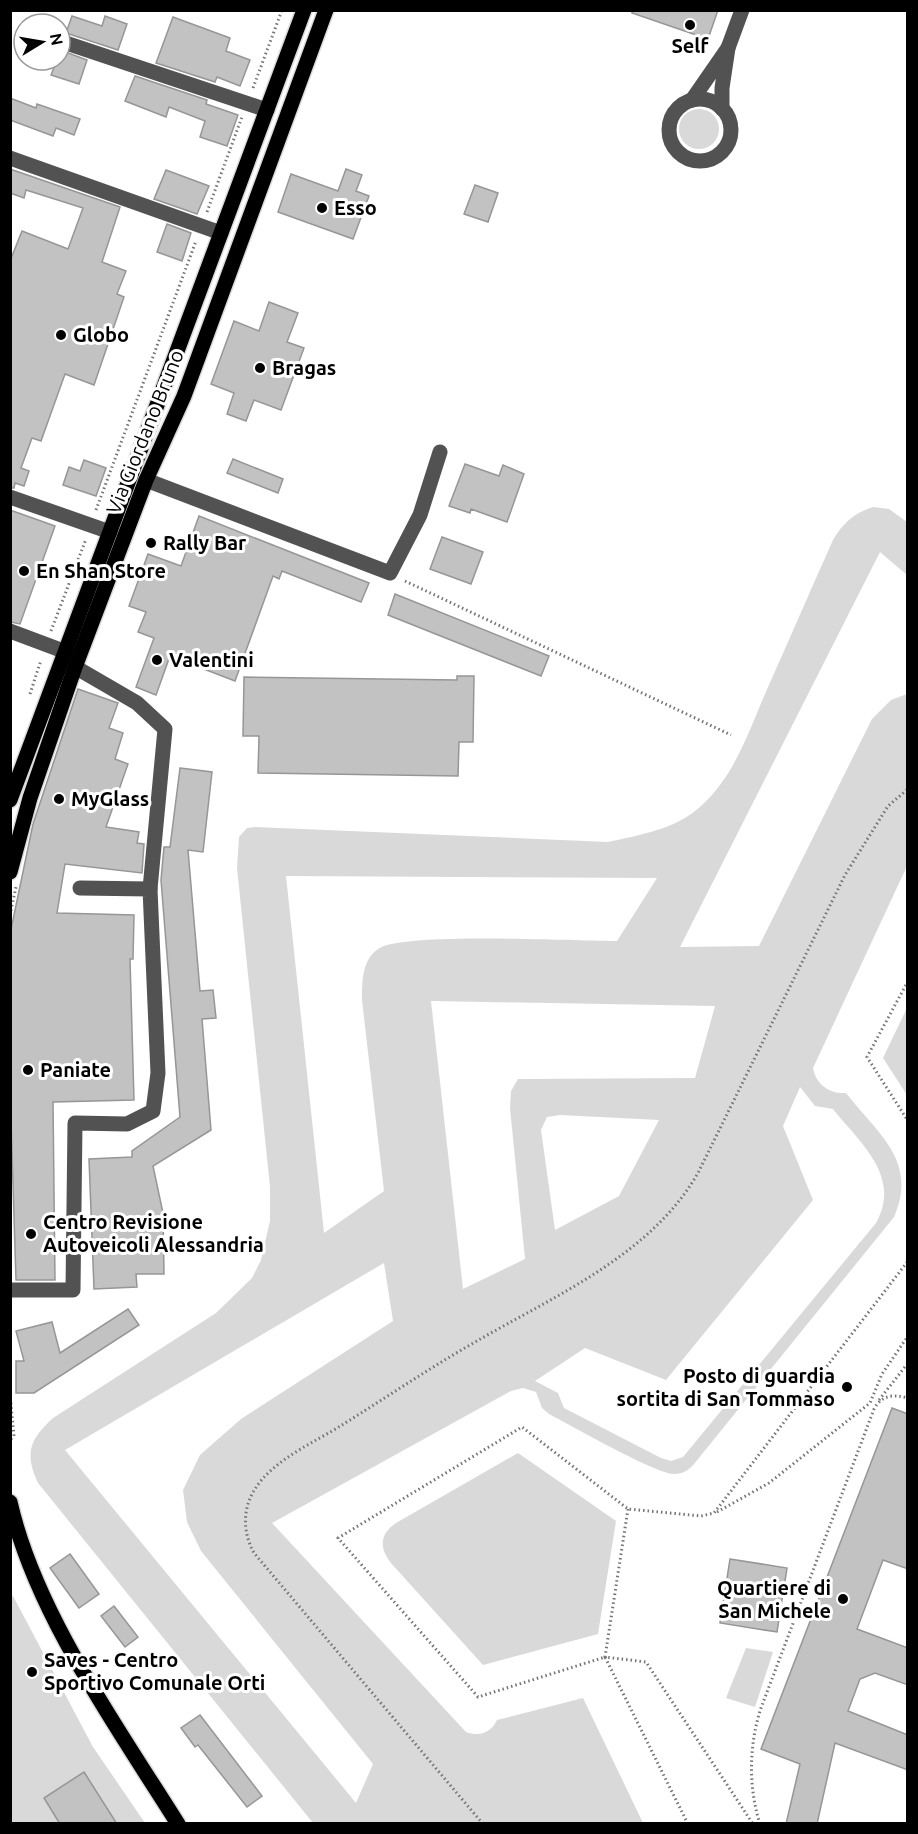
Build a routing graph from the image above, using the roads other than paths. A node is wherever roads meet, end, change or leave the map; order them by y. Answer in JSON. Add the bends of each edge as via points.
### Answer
{"nodes":[{"id":1,"x":304,"y":10,"type":"edge"},
{"id":2,"x":326,"y":10,"type":"edge"},
{"id":3,"x":742,"y":10,"type":"edge"},
{"id":4,"x":72,"y":46,"type":"edge"},
{"id":5,"x":728,"y":48,"type":"junction"},
{"id":6,"x":692,"y":100,"type":"junction"},
{"id":7,"x":722,"y":109,"type":"junction"},
{"id":8,"x":267,"y":110,"type":"junction"},
{"id":9,"x":10,"y":158,"type":"edge"},
{"id":10,"x":221,"y":233,"type":"junction"},
{"id":11,"x":440,"y":452,"type":"dead end"},
{"id":12,"x":146,"y":480,"type":"junction"},
{"id":13,"x":10,"y":497,"type":"edge"},
{"id":14,"x":110,"y":532,"type":"junction"},
{"id":15,"x":10,"y":631,"type":"edge"},
{"id":16,"x":66,"y":652,"type":"junction"},
{"id":17,"x":75,"y":667,"type":"junction"},
{"id":18,"x":10,"y":800,"type":"edge"},
{"id":19,"x":10,"y":872,"type":"edge"},
{"id":20,"x":80,"y":888,"type":"dead end"},
{"id":21,"x":150,"y":889,"type":"junction"},
{"id":22,"x":10,"y":1290,"type":"edge"},
{"id":23,"x":10,"y":1502,"type":"edge"},
{"id":24,"x":178,"y":1824,"type":"edge"}],
"edges":[{"from":1,"to":8,"type":"main road","name":"Via Giordano Bruno"},
{"from":2,"to":12,"type":"main road","name":"Via Giordano Bruno","via":[[184,396]]},
{"from":3,"to":5,"type":"street"},
{"from":4,"to":8,"type":"street"},
{"from":5,"to":6,"type":"street"},
{"from":5,"to":7,"type":"street"},
{"from":6,"to":7,"type":"street","via":[[703,99]]},
{"from":6,"to":7,"type":"street","via":[[675,112],[668,132],[677,151],[694,161],[713,158],[727,145],[730,126]]},
{"from":8,"to":10,"type":"main road","name":"Via Giordano Bruno"},
{"from":9,"to":10,"type":"street"},
{"from":10,"to":14,"type":"main road","name":"Via Giordano Bruno"},
{"from":11,"to":12,"type":"street","via":[[420,515],[390,573]]},
{"from":12,"to":17,"type":"main road","name":"Via Giordano Bruno"},
{"from":13,"to":14,"type":"street"},
{"from":14,"to":16,"type":"main road","name":"Via Giordano Bruno"},
{"from":15,"to":16,"type":"street"},
{"from":16,"to":18,"type":"main road","name":"Via Giordano Bruno"},
{"from":17,"to":19,"type":"main road","name":"Via Giordano Bruno","via":[[30,798]]},
{"from":17,"to":21,"type":"street","via":[[137,703],[165,729]]},
{"from":20,"to":21,"type":"street"},
{"from":21,"to":22,"type":"street","via":[[158,1073],[153,1111],[127,1124],[75,1124],[73,1290]]},
{"from":23,"to":24,"type":"main road","via":[[37,1579],[84,1675]]}]}
